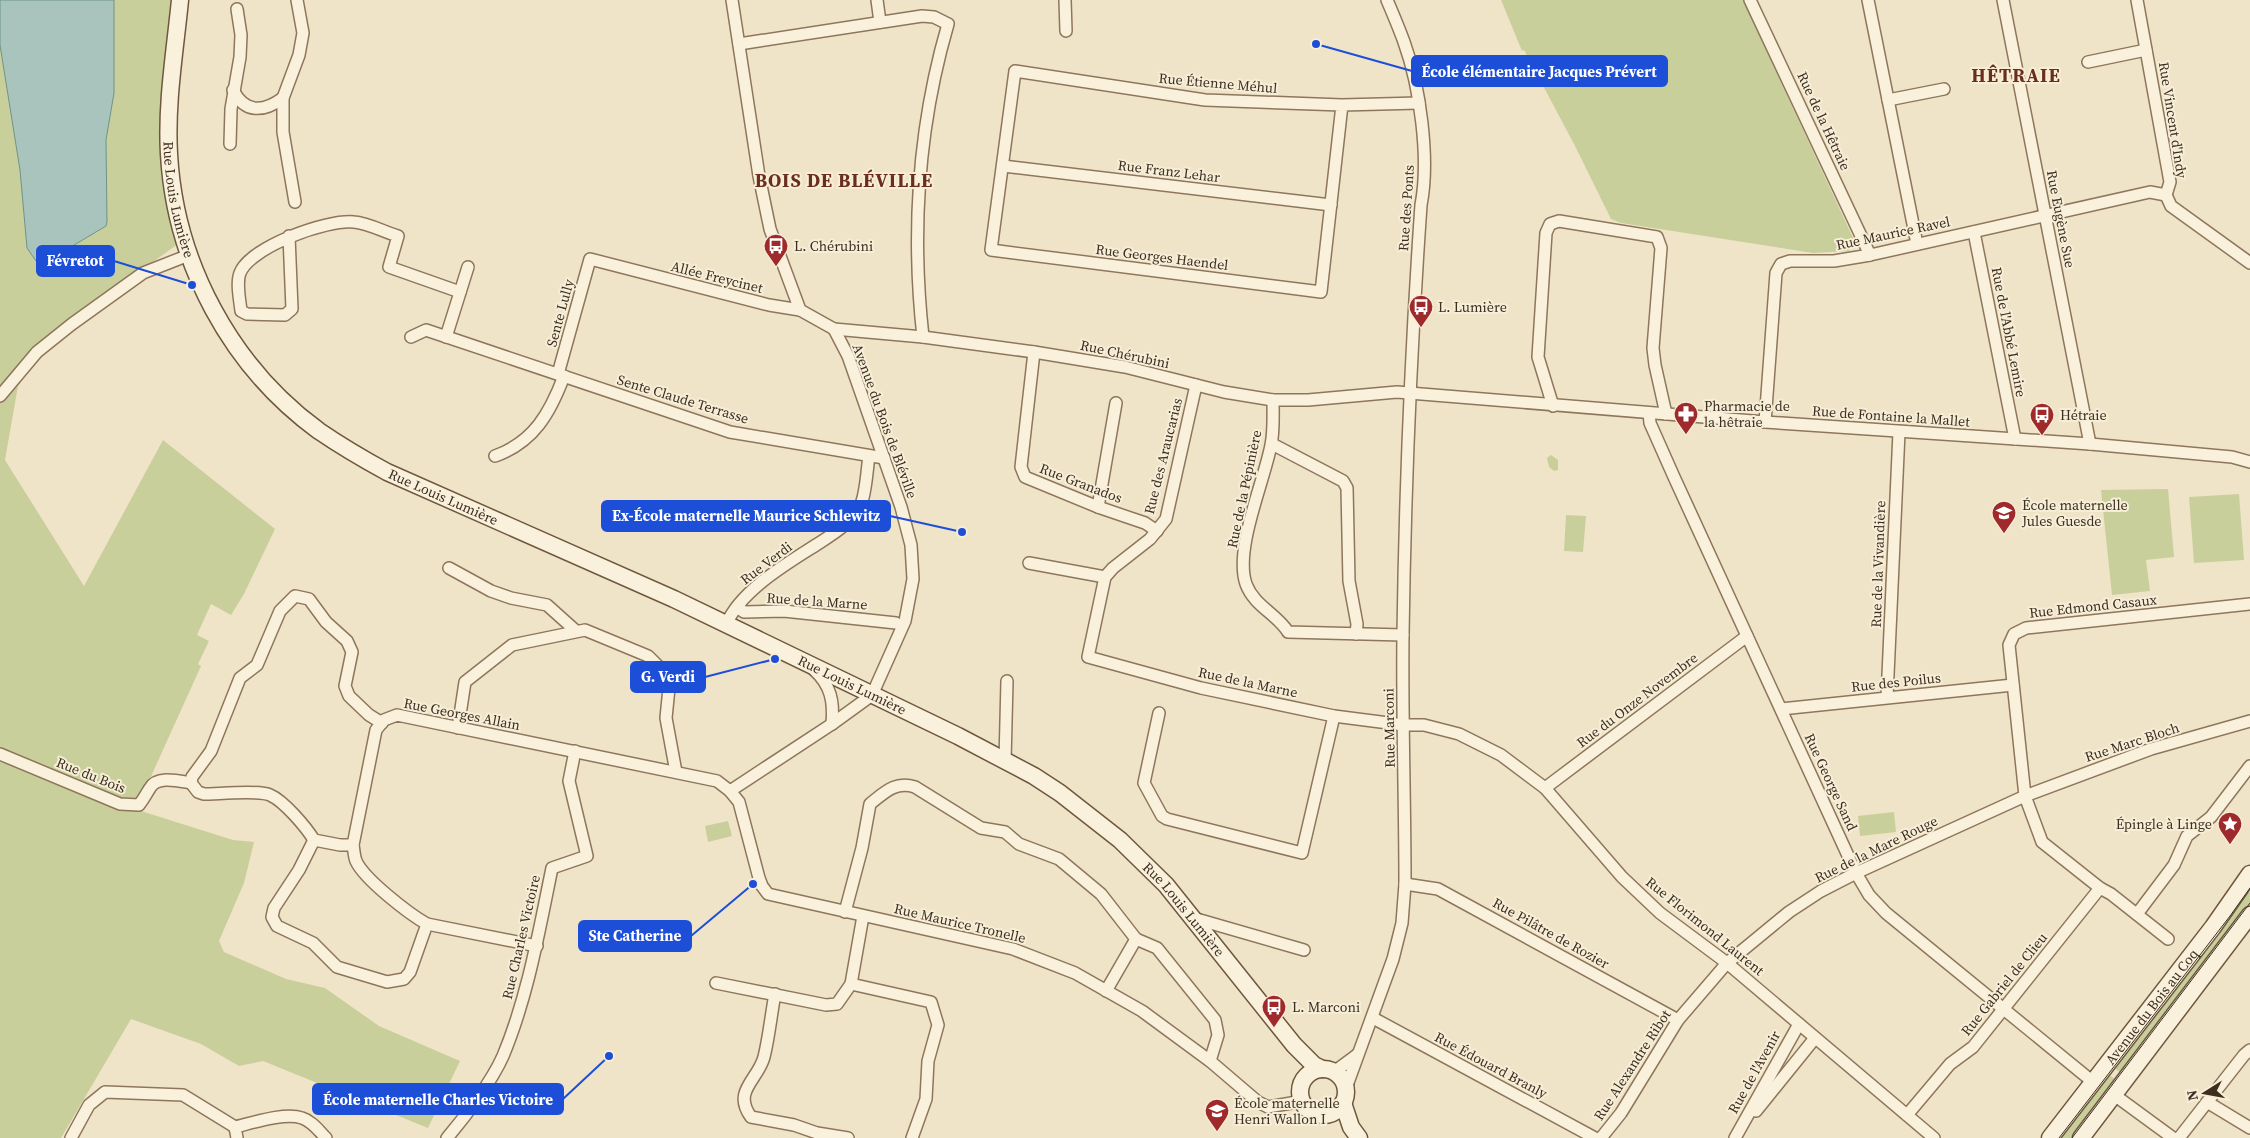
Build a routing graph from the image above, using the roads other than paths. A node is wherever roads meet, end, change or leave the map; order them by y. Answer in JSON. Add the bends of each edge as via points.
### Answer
{"nodes":[{"id":1,"x":180,"y":0,"type":"edge"},
{"id":2,"x":297,"y":0,"type":"edge"},
{"id":3,"x":732,"y":0,"type":"edge"},
{"id":4,"x":877,"y":0,"type":"edge"},
{"id":5,"x":1065,"y":0,"type":"edge"},
{"id":6,"x":1387,"y":0,"type":"edge"},
{"id":7,"x":1750,"y":0,"type":"edge"},
{"id":8,"x":1868,"y":0,"type":"edge"},
{"id":9,"x":2003,"y":0,"type":"edge"},
{"id":10,"x":2137,"y":0,"type":"edge"},
{"id":11,"x":237,"y":9,"type":"dead end"},
{"id":12,"x":880,"y":22,"type":"junction"},
{"id":13,"x":1066,"y":31,"type":"dead end"},
{"id":14,"x":739,"y":44,"type":"junction"},
{"id":15,"x":2146,"y":50,"type":"junction"},
{"id":16,"x":2088,"y":62,"type":"dead end"},
{"id":17,"x":1015,"y":71,"type":"joint"},
{"id":18,"x":233,"y":90,"type":"junction"},
{"id":19,"x":1944,"y":90,"type":"dead end"},
{"id":20,"x":283,"y":98,"type":"junction"},
{"id":21,"x":1888,"y":100,"type":"junction"},
{"id":22,"x":1419,"y":103,"type":"junction"},
{"id":23,"x":1342,"y":105,"type":"junction"},
{"id":24,"x":230,"y":144,"type":"dead end"},
{"id":25,"x":1003,"y":166,"type":"junction"},
{"id":26,"x":2166,"y":195,"type":"junction"},
{"id":27,"x":295,"y":202,"type":"dead end"},
{"id":28,"x":1331,"y":205,"type":"junction"},
{"id":29,"x":2045,"y":216,"type":"junction"},
{"id":30,"x":1974,"y":232,"type":"junction"},
{"id":31,"x":289,"y":236,"type":"junction"},
{"id":32,"x":1917,"y":244,"type":"junction"},
{"id":33,"x":189,"y":255,"type":"junction"},
{"id":34,"x":1870,"y":255,"type":"junction"},
{"id":35,"x":590,"y":260,"type":"joint"},
{"id":36,"x":2250,"y":263,"type":"edge"},
{"id":37,"x":468,"y":267,"type":"dead end"},
{"id":38,"x":460,"y":292,"type":"junction"},
{"id":39,"x":800,"y":310,"type":"junction"},
{"id":40,"x":834,"y":329,"type":"junction"},
{"id":41,"x":411,"y":337,"type":"dead end"},
{"id":42,"x":446,"y":337,"type":"junction"},
{"id":43,"x":923,"y":337,"type":"junction"},
{"id":44,"x":1034,"y":352,"type":"junction"},
{"id":45,"x":561,"y":375,"type":"junction"},
{"id":46,"x":1196,"y":385,"type":"junction"},
{"id":47,"x":1409,"y":394,"type":"junction"},
{"id":48,"x":0,"y":396,"type":"edge"},
{"id":49,"x":1273,"y":400,"type":"junction"},
{"id":50,"x":1116,"y":403,"type":"dead end"},
{"id":51,"x":1553,"y":406,"type":"junction"},
{"id":52,"x":1649,"y":413,"type":"junction"},
{"id":53,"x":1666,"y":414,"type":"junction"},
{"id":54,"x":1765,"y":422,"type":"junction"},
{"id":55,"x":1899,"y":432,"type":"junction"},
{"id":56,"x":2015,"y":439,"type":"junction"},
{"id":57,"x":1272,"y":444,"type":"junction"},
{"id":58,"x":2090,"y":444,"type":"junction"},
{"id":59,"x":495,"y":456,"type":"dead end"},
{"id":60,"x":869,"y":456,"type":"junction"},
{"id":61,"x":884,"y":458,"type":"junction"},
{"id":62,"x":2250,"y":462,"type":"edge"},
{"id":63,"x":1098,"y":507,"type":"junction"},
{"id":64,"x":1157,"y":531,"type":"junction"},
{"id":65,"x":1029,"y":563,"type":"dead end"},
{"id":66,"x":449,"y":568,"type":"dead end"},
{"id":67,"x":1105,"y":577,"type":"junction"},
{"id":68,"x":2250,"y":604,"type":"edge"},
{"id":69,"x":737,"y":607,"type":"junction"},
{"id":70,"x":896,"y":623,"type":"dead end"},
{"id":71,"x":726,"y":624,"type":"junction"},
{"id":72,"x":576,"y":632,"type":"junction"},
{"id":73,"x":1356,"y":634,"type":"junction"},
{"id":74,"x":1403,"y":635,"type":"junction"},
{"id":75,"x":1747,"y":636,"type":"junction"},
{"id":76,"x":805,"y":661,"type":"junction"},
{"id":77,"x":1007,"y":681,"type":"dead end"},
{"id":78,"x":2014,"y":685,"type":"junction"},
{"id":79,"x":872,"y":695,"type":"junction"},
{"id":80,"x":1887,"y":697,"type":"junction"},
{"id":81,"x":1781,"y":709,"type":"junction"},
{"id":82,"x":1159,"y":713,"type":"dead end"},
{"id":83,"x":1334,"y":716,"type":"junction"},
{"id":84,"x":2250,"y":721,"type":"edge"},
{"id":85,"x":382,"y":723,"type":"junction"},
{"id":86,"x":832,"y":724,"type":"junction"},
{"id":87,"x":1404,"y":724,"type":"junction"},
{"id":88,"x":458,"y":728,"type":"junction"},
{"id":89,"x":575,"y":751,"type":"junction"},
{"id":90,"x":0,"y":754,"type":"edge"},
{"id":91,"x":1005,"y":761,"type":"junction"},
{"id":92,"x":2250,"y":766,"type":"edge"},
{"id":93,"x":676,"y":772,"type":"junction"},
{"id":94,"x":191,"y":782,"type":"junction"},
{"id":95,"x":1545,"y":788,"type":"junction"},
{"id":96,"x":730,"y":791,"type":"junction"},
{"id":97,"x":2025,"y":796,"type":"junction"},
{"id":98,"x":314,"y":840,"type":"junction"},
{"id":99,"x":353,"y":845,"type":"junction"},
{"id":100,"x":1856,"y":873,"type":"junction"},
{"id":101,"x":2250,"y":874,"type":"edge"},
{"id":102,"x":1406,"y":884,"type":"junction"},
{"id":103,"x":2100,"y":888,"type":"junction"},
{"id":104,"x":845,"y":912,"type":"junction"},
{"id":105,"x":2137,"y":914,"type":"junction"},
{"id":106,"x":2250,"y":915,"type":"edge"},
{"id":107,"x":863,"y":916,"type":"junction"},
{"id":108,"x":1192,"y":918,"type":"junction"},
{"id":109,"x":427,"y":924,"type":"junction"},
{"id":110,"x":1136,"y":939,"type":"junction"},
{"id":111,"x":2168,"y":939,"type":"dead end"},
{"id":112,"x":536,"y":946,"type":"junction"},
{"id":113,"x":1304,"y":950,"type":"dead end"},
{"id":114,"x":1727,"y":963,"type":"junction"},
{"id":115,"x":716,"y":983,"type":"dead end"},
{"id":116,"x":851,"y":984,"type":"junction"},
{"id":117,"x":1106,"y":991,"type":"junction"},
{"id":118,"x":775,"y":994,"type":"junction"},
{"id":119,"x":2003,"y":1009,"type":"junction"},
{"id":120,"x":1373,"y":1018,"type":"junction"},
{"id":121,"x":1678,"y":1020,"type":"junction"},
{"id":122,"x":1799,"y":1024,"type":"junction"},
{"id":123,"x":1815,"y":1038,"type":"junction"},
{"id":124,"x":1294,"y":1045,"type":"junction"},
{"id":125,"x":2250,"y":1050,"type":"edge"},
{"id":126,"x":1357,"y":1054,"type":"junction"},
{"id":127,"x":1210,"y":1061,"type":"junction"},
{"id":128,"x":1328,"y":1071,"type":"junction"},
{"id":129,"x":1304,"y":1079,"type":"junction"},
{"id":130,"x":2093,"y":1082,"type":"junction"},
{"id":131,"x":2113,"y":1094,"type":"junction"},
{"id":132,"x":1345,"y":1095,"type":"junction"},
{"id":133,"x":1303,"y":1101,"type":"junction"},
{"id":134,"x":2207,"y":1102,"type":"junction"},
{"id":135,"x":1330,"y":1114,"type":"junction"},
{"id":136,"x":1907,"y":1115,"type":"junction"},
{"id":137,"x":2250,"y":1128,"type":"edge"},
{"id":138,"x":236,"y":1132,"type":"edge"},
{"id":139,"x":1355,"y":1132,"type":"edge"},
{"id":140,"x":1927,"y":1136,"type":"edge"},
{"id":141,"x":1736,"y":1137,"type":"edge"},
{"id":142,"x":71,"y":1138,"type":"edge"},
{"id":143,"x":326,"y":1138,"type":"edge"},
{"id":144,"x":447,"y":1138,"type":"edge"},
{"id":145,"x":842,"y":1138,"type":"edge"},
{"id":146,"x":912,"y":1138,"type":"edge"},
{"id":147,"x":1595,"y":1138,"type":"edge"},
{"id":148,"x":1601,"y":1138,"type":"edge"},
{"id":149,"x":2050,"y":1138,"type":"edge"},
{"id":150,"x":2081,"y":1138,"type":"edge"},
{"id":151,"x":2173,"y":1138,"type":"edge"},
{"id":152,"x":2179,"y":1138,"type":"edge"}],
"edges":[{"from":1,"to":33,"type":"main road","name":"Rue Louis Lumière","via":[[170,100],[169,153],[175,206]]},
{"from":2,"to":20,"type":"street","via":[[303,33]]},
{"from":3,"to":14,"type":"street"},
{"from":4,"to":12,"type":"street"},
{"from":5,"to":13,"type":"street"},
{"from":6,"to":22,"type":"street","name":"Rue des Ponts","via":[[1405,43]]},
{"from":7,"to":34,"type":"street","name":"Rue de la Hêtraie"},
{"from":8,"to":21,"type":"street"},
{"from":9,"to":29,"type":"street","name":"Rue Eugène Sue"},
{"from":10,"to":15,"type":"street","name":"Rue Vincent d'Indy"},
{"from":11,"to":18,"type":"street","via":[[240,57]]},
{"from":12,"to":14,"type":"street"},
{"from":12,"to":43,"type":"street","via":[[922,16],[934,17],[948,24],[929,103],[918,190],[918,284]]},
{"from":14,"to":39,"type":"street","via":[[770,228]]},
{"from":15,"to":16,"type":"street","name":"Rue Vincent d'Indy"},
{"from":15,"to":26,"type":"street","name":"Rue Vincent d'Indy","via":[[2170,182]]},
{"from":17,"to":23,"type":"street","name":"Rue Étienne Méhul","via":[[1205,100]]},
{"from":17,"to":25,"type":"street","name":"Rue Georges Haendel"},
{"from":18,"to":20,"type":"street","via":[[244,105],[253,108],[268,108]]},
{"from":18,"to":24,"type":"street"},
{"from":19,"to":21,"type":"street"},
{"from":20,"to":27,"type":"street","via":[[283,132]]},
{"from":21,"to":32,"type":"street"},
{"from":22,"to":23,"type":"street","name":"Rue Étienne Méhul"},
{"from":22,"to":47,"type":"street","name":"Rue des Ponts","via":[[1425,188]]},
{"from":23,"to":28,"type":"street","name":"Rue Georges Haendel"},
{"from":25,"to":28,"type":"street","name":"Rue Franz Lehar"},
{"from":25,"to":28,"type":"street","name":"Rue Georges Haendel","via":[[992,250],[1321,292]]},
{"from":26,"to":29,"type":"street","name":"Rue Maurice Ravel","via":[[2150,192]]},
{"from":26,"to":36,"type":"street","via":[[2171,206]]},
{"from":29,"to":30,"type":"street","name":"Rue Maurice Ravel"},
{"from":29,"to":58,"type":"street","name":"Rue Eugène Sue"},
{"from":30,"to":32,"type":"street","name":"Rue Maurice Ravel"},
{"from":30,"to":56,"type":"street","name":"Rue de l'Abbé Lemire"},
{"from":31,"to":31,"type":"street","via":[[244,265],[238,276],[241,311],[247,314],[285,314],[292,309]]},
{"from":31,"to":38,"type":"street","via":[[354,222],[398,236],[389,267]]},
{"from":32,"to":34,"type":"street","name":"Rue Maurice Ravel"},
{"from":33,"to":48,"type":"street","via":[[143,273],[72,324],[37,352]]},
{"from":33,"to":71,"type":"main road","name":"Rue Louis Lumière","via":[[210,305],[248,361],[294,410],[337,443],[387,472]]},
{"from":34,"to":54,"type":"street","name":"Rue Maurice Ravel","via":[[1781,264],[1776,273]]},
{"from":35,"to":39,"type":"street","name":"Allée Freycinet"},
{"from":35,"to":45,"type":"street","name":"Sente Lully"},
{"from":37,"to":38,"type":"street"},
{"from":38,"to":42,"type":"street"},
{"from":39,"to":40,"type":"street","name":"Allée Freycinet"},
{"from":40,"to":43,"type":"street","name":"Rue Chérubini"},
{"from":40,"to":61,"type":"street","name":"Avenue du Bois de Bléville","via":[[848,356]]},
{"from":41,"to":42,"type":"street","name":"Sente Claude Terrasse","via":[[426,330]]},
{"from":42,"to":45,"type":"street","name":"Sente Claude Terrasse"},
{"from":43,"to":44,"type":"street","name":"Rue Chérubini"},
{"from":44,"to":46,"type":"street","name":"Rue Chérubini"},
{"from":44,"to":63,"type":"street","name":"Rue Granados","via":[[1021,467],[1025,477]]},
{"from":45,"to":59,"type":"street","via":[[556,397],[528,438],[512,450]]},
{"from":45,"to":60,"type":"street","name":"Sente Claude Terrasse","via":[[730,432]]},
{"from":46,"to":49,"type":"street","name":"Rue Chérubini"},
{"from":46,"to":64,"type":"street","name":"Rue des Araucarias","via":[[1166,519]]},
{"from":47,"to":49,"type":"street","name":"Rue Chérubini","via":[[1397,392]]},
{"from":47,"to":51,"type":"street","name":"Rue de Fontaine la Mallet"},
{"from":47,"to":74,"type":"street","name":"Rue Marconi"},
{"from":49,"to":57,"type":"street","name":"Rue de la Pépinière"},
{"from":50,"to":63,"type":"street"},
{"from":51,"to":52,"type":"street","name":"Rue de Fontaine la Mallet"},
{"from":51,"to":53,"type":"street","via":[[1538,357],[1546,233],[1550,224],[1559,221],[1657,237],[1661,248],[1653,348]]},
{"from":52,"to":53,"type":"street","name":"Rue de Fontaine la Mallet"},
{"from":52,"to":75,"type":"street","name":"Rue George Sand","via":[[1650,423]]},
{"from":53,"to":54,"type":"street","name":"Rue de Fontaine la Mallet"},
{"from":54,"to":55,"type":"street","name":"Rue de Fontaine la Mallet"},
{"from":55,"to":56,"type":"street","name":"Rue de Fontaine la Mallet"},
{"from":55,"to":80,"type":"street","name":"Rue de la Vivandière"},
{"from":56,"to":58,"type":"street","name":"Rue de Fontaine la Mallet"},
{"from":57,"to":73,"type":"street","via":[[1343,481],[1348,488],[1349,581]]},
{"from":57,"to":73,"type":"street","name":"Rue de la Pépinière","via":[[1250,525],[1244,570],[1246,584],[1252,596],[1267,612],[1283,622],[1288,632]]},
{"from":58,"to":62,"type":"street","name":"Rue de Fontaine la Mallet"},
{"from":60,"to":61,"type":"street","name":"Sente Claude Terrasse"},
{"from":60,"to":69,"type":"street","name":"Rue Verdi","via":[[861,504],[843,527],[782,567]]},
{"from":61,"to":79,"type":"street","name":"Avenue du Bois de Bléville","via":[[911,546],[913,579],[905,620]]},
{"from":63,"to":64,"type":"street","name":"Rue Granados","via":[[1145,523]]},
{"from":64,"to":67,"type":"street","name":"Rue des Araucarias"},
{"from":65,"to":67,"type":"street"},
{"from":66,"to":72,"type":"street","via":[[491,591],[547,605]]},
{"from":67,"to":83,"type":"street","name":"Rue de la Marne","via":[[1088,657],[1201,688]]},
{"from":68,"to":78,"type":"street","name":"Rue Edmond Casaux","via":[[2026,628],[2014,634],[2009,644]]},
{"from":69,"to":70,"type":"street","name":"Rue de la Marne","via":[[744,612],[784,611]]},
{"from":69,"to":71,"type":"street","name":"Rue Verdi"},
{"from":71,"to":76,"type":"main road","name":"Rue Louis Lumière"},
{"from":72,"to":88,"type":"street","via":[[512,645],[499,653],[465,682]]},
{"from":72,"to":93,"type":"street","via":[[585,630],[648,656],[670,678],[666,718]]},
{"from":73,"to":74,"type":"street","name":"Rue de la Pépinière"},
{"from":74,"to":87,"type":"street","name":"Rue Marconi"},
{"from":75,"to":81,"type":"street","name":"Rue George Sand"},
{"from":75,"to":95,"type":"street","name":"Rue du Onze Novembre"},
{"from":76,"to":79,"type":"main road","name":"Rue Louis Lumière"},
{"from":76,"to":86,"type":"street","via":[[828,687],[833,699]]},
{"from":77,"to":91,"type":"street"},
{"from":78,"to":80,"type":"street","name":"Rue des Poilus"},
{"from":78,"to":97,"type":"street","name":"Rue Edmond Casaux"},
{"from":79,"to":86,"type":"street"},
{"from":79,"to":91,"type":"main road","name":"Rue Louis Lumière"},
{"from":80,"to":81,"type":"street","name":"Rue des Poilus"},
{"from":81,"to":100,"type":"street","name":"Rue George Sand"},
{"from":82,"to":83,"type":"street","via":[[1144,783],[1162,816],[1302,853]]},
{"from":83,"to":87,"type":"street","name":"Rue de la Marne"},
{"from":84,"to":97,"type":"street","name":"Rue Marc Bloch","via":[[2151,749]]},
{"from":85,"to":88,"type":"street","name":"Rue Georges Allain","via":[[397,716]]},
{"from":85,"to":94,"type":"street","via":[[349,696],[345,686],[352,652],[347,641],[326,622],[309,598],[295,596],[280,610],[257,665],[240,678],[211,751]]},
{"from":85,"to":99,"type":"street","via":[[376,730]]},
{"from":86,"to":96,"type":"street"},
{"from":87,"to":95,"type":"street","name":"Rue Florimond Laurent","via":[[1424,725],[1458,734],[1501,756]]},
{"from":87,"to":102,"type":"street","name":"Rue Marconi"},
{"from":88,"to":89,"type":"street","name":"Rue Georges Allain"},
{"from":89,"to":93,"type":"street","name":"Rue Georges Allain"},
{"from":89,"to":112,"type":"street","name":"Rue Charles Victoire","via":[[569,781],[587,856],[552,868]]},
{"from":90,"to":94,"type":"street","name":"Rue du Bois","via":[[131,806],[139,805],[156,782]]},
{"from":91,"to":108,"type":"main road","name":"Rue Louis Lumière","via":[[1090,814],[1148,867]]},
{"from":92,"to":105,"type":"street","via":[[2211,817],[2187,836],[2174,865]]},
{"from":93,"to":96,"type":"street","name":"Rue Georges Allain","via":[[716,781]]},
{"from":94,"to":98,"type":"street","via":[[198,792],[204,794],[271,795],[304,825]]},
{"from":95,"to":114,"type":"street","name":"Rue Florimond Laurent","via":[[1622,877],[1660,913]]},
{"from":96,"to":104,"type":"street","name":"Rue Maurice Tronelle","via":[[739,802],[764,890],[786,899]]},
{"from":97,"to":100,"type":"street","name":"Rue de la Mare Rouge"},
{"from":97,"to":103,"type":"street","via":[[2042,842]]},
{"from":98,"to":99,"type":"street"},
{"from":98,"to":109,"type":"street","via":[[274,908],[272,917],[277,926],[312,943],[337,967],[387,982],[404,979],[410,972]]},
{"from":99,"to":109,"type":"street","via":[[355,860],[363,873]]},
{"from":100,"to":114,"type":"street","name":"Rue de la Mare Rouge","via":[[1789,912]]},
{"from":100,"to":119,"type":"street","name":"Rue George Sand","via":[[1869,895],[1886,913]]},
{"from":101,"to":130,"type":"main road","name":"Avenue du Bois au Coq"},
{"from":102,"to":120,"type":"street","name":"Rue Marconi","via":[[1394,959]]},
{"from":102,"to":121,"type":"street","name":"Rue Pilâtre de Rozier","via":[[1438,889]]},
{"from":103,"to":105,"type":"street"},
{"from":103,"to":119,"type":"street","name":"Rue Gabriel de Clieu"},
{"from":104,"to":107,"type":"street","name":"Rue Maurice Tronelle"},
{"from":104,"to":110,"type":"street","via":[[870,804],[892,786],[906,784],[980,828],[1005,832],[1019,844],[1059,859],[1101,894]]},
{"from":105,"to":111,"type":"street"},
{"from":106,"to":131,"type":"main road","name":"Avenue du Bois au Coq"},
{"from":107,"to":116,"type":"street"},
{"from":107,"to":117,"type":"street","name":"Rue Maurice Tronelle","via":[[1013,949],[1075,973]]},
{"from":108,"to":113,"type":"street"},
{"from":108,"to":124,"type":"main road","name":"Rue Louis Lumière"},
{"from":109,"to":112,"type":"street"},
{"from":110,"to":117,"type":"street"},
{"from":110,"to":127,"type":"street","via":[[1157,948],[1215,1020],[1218,1035]]},
{"from":112,"to":144,"type":"street","name":"Rue Charles Victoire","via":[[525,993],[502,1058]]},
{"from":114,"to":121,"type":"street","name":"Rue Alexandre Ribot"},
{"from":114,"to":122,"type":"street","name":"Rue Florimond Laurent"},
{"from":115,"to":118,"type":"street"},
{"from":116,"to":118,"type":"street","via":[[837,1004],[826,1005]]},
{"from":116,"to":146,"type":"street","via":[[932,1002],[938,1025],[928,1061],[926,1099]]},
{"from":117,"to":127,"type":"street","name":"Rue Maurice Tronelle","via":[[1142,1011]]},
{"from":118,"to":145,"type":"street","via":[[764,1059],[747,1085],[746,1110],[751,1117]]},
{"from":119,"to":130,"type":"street","name":"Rue George Sand"},
{"from":119,"to":136,"type":"street","name":"Rue Gabriel de Clieu","via":[[1973,1047],[1950,1064]]},
{"from":120,"to":126,"type":"street","name":"Rue Marconi"},
{"from":120,"to":147,"type":"street","name":"Rue Édouard Branly"},
{"from":121,"to":148,"type":"street","name":"Rue Alexandre Ribot","via":[[1621,1113]]},
{"from":122,"to":123,"type":"street","name":"Rue Florimond Laurent"},
{"from":122,"to":141,"type":"street","name":"Rue de l'Avenir"},
{"from":123,"to":136,"type":"street","name":"Rue Florimond Laurent"},
{"from":123,"to":141,"type":"street","name":"Rue de l'Avenir"},
{"from":124,"to":128,"type":"main road","name":"Rue Louis Lumière"},
{"from":124,"to":129,"type":"main road","name":"Rue Louis Lumière","via":[[1301,1059]]},
{"from":125,"to":134,"type":"street"},
{"from":126,"to":128,"type":"street","name":"Rue Marconi"},
{"from":126,"to":132,"type":"street","name":"Rue Marconi"},
{"from":127,"to":133,"type":"street","name":"Rue Maurice Tronelle","via":[[1246,1094],[1268,1107]]},
{"from":128,"to":129,"type":"main road","via":[[1312,1072]]},
{"from":128,"to":132,"type":"main road","via":[[1340,1076]]},
{"from":129,"to":133,"type":"main road"},
{"from":130,"to":149,"type":"main road","name":"Avenue du Bois au Coq"},
{"from":131,"to":150,"type":"main road","name":"Avenue du Bois au Coq"},
{"from":131,"to":151,"type":"street"},
{"from":132,"to":135,"type":"main road"},
{"from":132,"to":139,"type":"main road"},
{"from":133,"to":135,"type":"main road","via":[[1314,1113]]},
{"from":134,"to":137,"type":"street"},
{"from":134,"to":152,"type":"street"},
{"from":135,"to":139,"type":"main road"},
{"from":136,"to":140,"type":"street","name":"Rue Florimond Laurent"},
{"from":138,"to":142,"type":"street","via":[[182,1095],[105,1092],[89,1105]]},
{"from":138,"to":143,"type":"street","via":[[286,1116],[301,1118]]}]}
